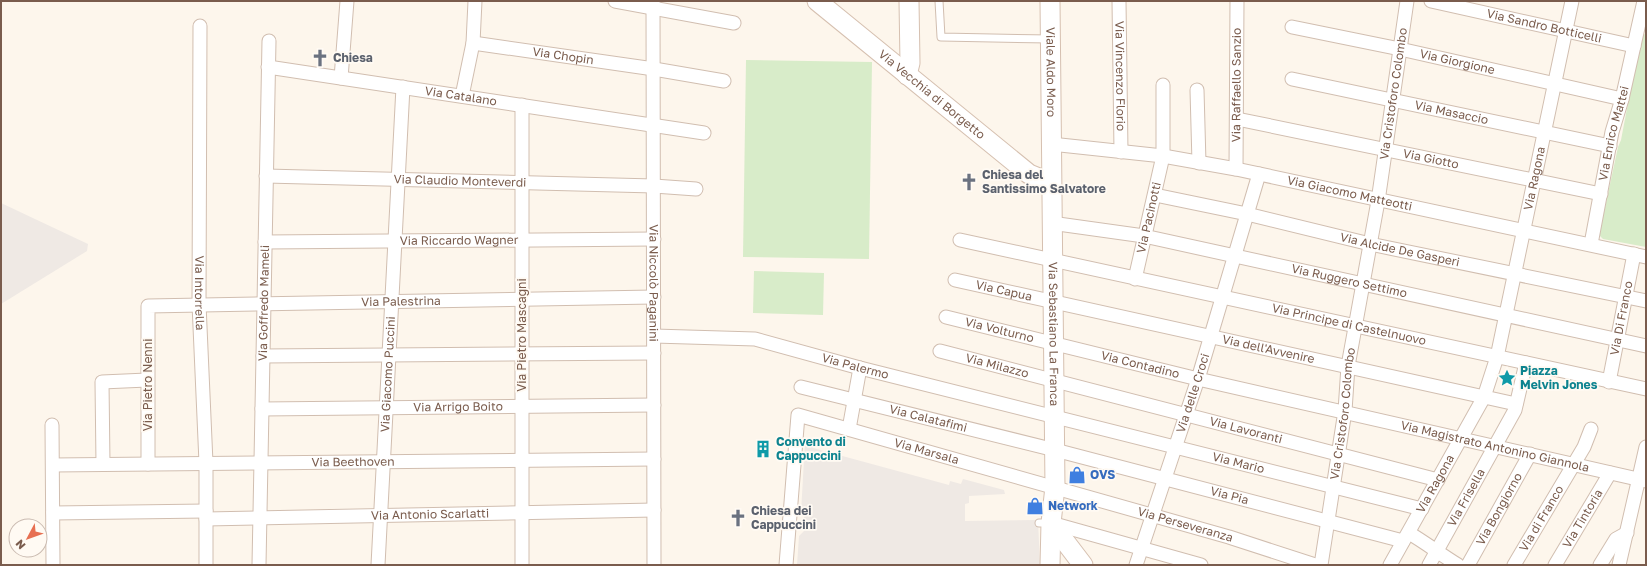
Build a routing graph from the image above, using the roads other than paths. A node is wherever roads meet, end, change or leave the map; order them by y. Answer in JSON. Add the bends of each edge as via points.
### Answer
{"nodes":[{"id":1,"x":347,"y":1,"type":"edge"},
{"id":2,"x":474,"y":1,"type":"edge"},
{"id":3,"x":616,"y":1,"type":"edge"},
{"id":4,"x":817,"y":1,"type":"edge"},
{"id":5,"x":909,"y":1,"type":"edge"},
{"id":6,"x":939,"y":1,"type":"edge"},
{"id":7,"x":1050,"y":1,"type":"edge"},
{"id":8,"x":1119,"y":1,"type":"edge"},
{"id":9,"x":1237,"y":1,"type":"edge"},
{"id":10,"x":1407,"y":1,"type":"edge"},
{"id":11,"x":1431,"y":1,"type":"edge"},
{"id":12,"x":1572,"y":1,"type":"edge"},
{"id":13,"x":1644,"y":1,"type":"edge"},
{"id":14,"x":653,"y":4,"type":"edge"},
{"id":15,"x":734,"y":23,"type":"dead end"},
{"id":16,"x":1642,"y":24,"type":"edge"},
{"id":17,"x":200,"y":26,"type":"dead end"},
{"id":18,"x":1292,"y":27,"type":"dead end"},
{"id":19,"x":1566,"y":32,"type":"junction"},
{"id":20,"x":1050,"y":39,"type":"junction"},
{"id":21,"x":269,"y":41,"type":"dead end"},
{"id":22,"x":473,"y":43,"type":"junction"},
{"id":23,"x":1634,"y":46,"type":"junction"},
{"id":24,"x":1400,"y":49,"type":"junction"},
{"id":25,"x":268,"y":67,"type":"junction"},
{"id":26,"x":654,"y":68,"type":"junction"},
{"id":27,"x":907,"y":75,"type":"junction"},
{"id":28,"x":341,"y":78,"type":"junction"},
{"id":29,"x":1292,"y":79,"type":"dead end"},
{"id":30,"x":724,"y":81,"type":"dead end"},
{"id":31,"x":1555,"y":84,"type":"junction"},
{"id":32,"x":1163,"y":85,"type":"dead end"},
{"id":33,"x":403,"y":87,"type":"junction"},
{"id":34,"x":1197,"y":90,"type":"dead end"},
{"id":35,"x":462,"y":96,"type":"junction"},
{"id":36,"x":1622,"y":99,"type":"junction"},
{"id":37,"x":1392,"y":101,"type":"junction"},
{"id":38,"x":522,"y":105,"type":"junction"},
{"id":39,"x":1237,"y":119,"type":"junction"},
{"id":40,"x":654,"y":125,"type":"junction"},
{"id":41,"x":704,"y":132,"type":"dead end"},
{"id":42,"x":1545,"y":132,"type":"junction"},
{"id":43,"x":1051,"y":144,"type":"junction"},
{"id":44,"x":1610,"y":146,"type":"junction"},
{"id":45,"x":1385,"y":150,"type":"junction"},
{"id":46,"x":1121,"y":152,"type":"junction"},
{"id":47,"x":1163,"y":156,"type":"junction"},
{"id":48,"x":1199,"y":163,"type":"junction"},
{"id":49,"x":1236,"y":169,"type":"junction"},
{"id":50,"x":1259,"y":174,"type":"junction"},
{"id":51,"x":266,"y":176,"type":"junction"},
{"id":52,"x":398,"y":179,"type":"junction"},
{"id":53,"x":1534,"y":180,"type":"junction"},
{"id":54,"x":522,"y":182,"type":"junction"},
{"id":55,"x":1051,"y":182,"type":"junction"},
{"id":56,"x":654,"y":186,"type":"junction"},
{"id":57,"x":696,"y":189,"type":"dead end"},
{"id":58,"x":1601,"y":194,"type":"junction"},
{"id":59,"x":1155,"y":195,"type":"junction"},
{"id":60,"x":1378,"y":201,"type":"junction"},
{"id":61,"x":1247,"y":214,"type":"junction"},
{"id":62,"x":1051,"y":223,"type":"junction"},
{"id":63,"x":1524,"y":232,"type":"junction"},
{"id":64,"x":1144,"y":236,"type":"junction"},
{"id":65,"x":654,"y":239,"type":"junction"},
{"id":66,"x":522,"y":240,"type":"junction"},
{"id":67,"x":960,"y":240,"type":"dead end"},
{"id":68,"x":395,"y":241,"type":"junction"},
{"id":69,"x":265,"y":242,"type":"junction"},
{"id":70,"x":1370,"y":244,"type":"junction"},
{"id":71,"x":1590,"y":244,"type":"junction"},
{"id":72,"x":1640,"y":255,"type":"edge"},
{"id":73,"x":1236,"y":257,"type":"junction"},
{"id":74,"x":1052,"y":261,"type":"junction"},
{"id":75,"x":1515,"y":273,"type":"junction"},
{"id":76,"x":1134,"y":279,"type":"junction"},
{"id":77,"x":955,"y":280,"type":"dead end"},
{"id":78,"x":1362,"y":283,"type":"junction"},
{"id":79,"x":1626,"y":296,"type":"junction"},
{"id":80,"x":654,"y":297,"type":"junction"},
{"id":81,"x":1222,"y":297,"type":"junction"},
{"id":82,"x":522,"y":299,"type":"junction"},
{"id":83,"x":392,"y":301,"type":"junction"},
{"id":84,"x":1646,"y":301,"type":"edge"},
{"id":85,"x":264,"y":303,"type":"junction"},
{"id":86,"x":1053,"y":303,"type":"junction"},
{"id":87,"x":198,"y":304,"type":"junction"},
{"id":88,"x":148,"y":306,"type":"joint"},
{"id":89,"x":946,"y":316,"type":"dead end"},
{"id":90,"x":1506,"y":316,"type":"junction"},
{"id":91,"x":1355,"y":325,"type":"junction"},
{"id":92,"x":1210,"y":335,"type":"junction"},
{"id":93,"x":654,"y":336,"type":"junction"},
{"id":94,"x":1618,"y":340,"type":"junction"},
{"id":95,"x":1053,"y":342,"type":"junction"},
{"id":96,"x":1646,"y":346,"type":"edge"},
{"id":97,"x":940,"y":351,"type":"dead end"},
{"id":98,"x":654,"y":353,"type":"junction"},
{"id":99,"x":522,"y":354,"type":"junction"},
{"id":100,"x":389,"y":355,"type":"junction"},
{"id":101,"x":263,"y":356,"type":"junction"},
{"id":102,"x":1497,"y":357,"type":"junction"},
{"id":103,"x":1526,"y":363,"type":"junction"},
{"id":104,"x":1348,"y":366,"type":"junction"},
{"id":105,"x":860,"y":368,"type":"junction"},
{"id":106,"x":1198,"y":379,"type":"junction"},
{"id":107,"x":148,"y":380,"type":"junction"},
{"id":108,"x":1054,"y":381,"type":"junction"},
{"id":109,"x":1609,"y":382,"type":"junction"},
{"id":110,"x":801,"y":387,"type":"dead end"},
{"id":111,"x":1646,"y":390,"type":"edge"},
{"id":112,"x":854,"y":400,"type":"junction"},
{"id":113,"x":1483,"y":400,"type":"junction"},
{"id":114,"x":654,"y":405,"type":"junction"},
{"id":115,"x":522,"y":407,"type":"junction"},
{"id":116,"x":1515,"y":407,"type":"junction"},
{"id":117,"x":386,"y":408,"type":"junction"},
{"id":118,"x":262,"y":409,"type":"junction"},
{"id":119,"x":1345,"y":411,"type":"junction"},
{"id":120,"x":1186,"y":414,"type":"junction"},
{"id":121,"x":1054,"y":417,"type":"junction"},
{"id":122,"x":52,"y":425,"type":"dead end"},
{"id":123,"x":849,"y":429,"type":"junction"},
{"id":124,"x":1590,"y":429,"type":"dead end"},
{"id":125,"x":1460,"y":440,"type":"junction"},
{"id":126,"x":1174,"y":447,"type":"junction"},
{"id":127,"x":1495,"y":447,"type":"junction"},
{"id":128,"x":1646,"y":447,"type":"edge"},
{"id":129,"x":1055,"y":450,"type":"junction"},
{"id":130,"x":1338,"y":454,"type":"junction"},
{"id":131,"x":1530,"y":454,"type":"junction"},
{"id":132,"x":654,"y":459,"type":"junction"},
{"id":133,"x":522,"y":461,"type":"junction"},
{"id":134,"x":383,"y":462,"type":"junction"},
{"id":135,"x":206,"y":463,"type":"junction"},
{"id":136,"x":261,"y":463,"type":"junction"},
{"id":137,"x":103,"y":464,"type":"junction"},
{"id":138,"x":148,"y":464,"type":"junction"},
{"id":139,"x":1574,"y":464,"type":"junction"},
{"id":140,"x":53,"y":465,"type":"junction"},
{"id":141,"x":1610,"y":473,"type":"junction"},
{"id":142,"x":1165,"y":479,"type":"junction"},
{"id":143,"x":1438,"y":480,"type":"junction"},
{"id":144,"x":1642,"y":480,"type":"edge"},
{"id":145,"x":1332,"y":486,"type":"junction"},
{"id":146,"x":1056,"y":487,"type":"junction"},
{"id":147,"x":1422,"y":509,"type":"junction"},
{"id":148,"x":654,"y":510,"type":"junction"},
{"id":149,"x":53,"y":513,"type":"junction"},
{"id":150,"x":522,"y":513,"type":"junction"},
{"id":151,"x":206,"y":515,"type":"junction"},
{"id":152,"x":1152,"y":515,"type":"junction"},
{"id":153,"x":380,"y":516,"type":"junction"},
{"id":154,"x":260,"y":518,"type":"junction"},
{"id":155,"x":1327,"y":521,"type":"junction"},
{"id":156,"x":1045,"y":523,"type":"junction"},
{"id":157,"x":1626,"y":533,"type":"junction"},
{"id":158,"x":1406,"y":537,"type":"junction"},
{"id":159,"x":1142,"y":548,"type":"junction"},
{"id":160,"x":1437,"y":552,"type":"junction"},
{"id":161,"x":206,"y":562,"type":"edge"},
{"id":162,"x":53,"y":563,"type":"edge"},
{"id":163,"x":259,"y":565,"type":"edge"},
{"id":164,"x":378,"y":565,"type":"edge"},
{"id":165,"x":522,"y":565,"type":"edge"},
{"id":166,"x":654,"y":565,"type":"edge"},
{"id":167,"x":786,"y":565,"type":"edge"},
{"id":168,"x":1050,"y":565,"type":"edge"},
{"id":169,"x":1082,"y":565,"type":"edge"},
{"id":170,"x":1136,"y":565,"type":"edge"},
{"id":171,"x":1201,"y":565,"type":"edge"},
{"id":172,"x":1315,"y":565,"type":"edge"},
{"id":173,"x":1321,"y":565,"type":"edge"},
{"id":174,"x":1390,"y":565,"type":"edge"},
{"id":175,"x":1429,"y":565,"type":"edge"},
{"id":176,"x":1458,"y":565,"type":"edge"},
{"id":177,"x":1468,"y":565,"type":"edge"},
{"id":178,"x":1514,"y":565,"type":"edge"},
{"id":179,"x":1555,"y":565,"type":"edge"},
{"id":180,"x":1600,"y":565,"type":"edge"},
{"id":181,"x":1620,"y":565,"type":"edge"}],
"edges":[{"from":1,"to":28,"type":"street"},
{"from":2,"to":22,"type":"street"},
{"from":3,"to":14,"type":"street"},
{"from":4,"to":27,"type":"main road","name":"Via Vecchia di Borgetto"},
{"from":5,"to":27,"type":"main road","via":[[910,63]]},
{"from":6,"to":20,"type":"lane","via":[[940,37]]},
{"from":7,"to":20,"type":"main road","name":"Viale Aldo Moro"},
{"from":8,"to":46,"type":"street","name":"Via Vincenzo Florio"},
{"from":9,"to":39,"type":"street","name":"Via Raffaello Sanzio"},
{"from":10,"to":24,"type":"street","name":"Via Cristoforo Colombo"},
{"from":11,"to":19,"type":"street","name":"Via Sandro Botticelli"},
{"from":12,"to":19,"type":"street","name":"Via Ragona"},
{"from":13,"to":16,"type":"street","name":"Via Enrico Mattei"},
{"from":14,"to":15,"type":"street"},
{"from":14,"to":26,"type":"street","name":"Via Niccolò Paganini"},
{"from":16,"to":23,"type":"street","name":"Via Enrico Mattei"},
{"from":17,"to":87,"type":"street","name":"Via Intorrella"},
{"from":18,"to":24,"type":"street","name":"Via Giorgione"},
{"from":19,"to":23,"type":"street","name":"Via Sandro Botticelli"},
{"from":19,"to":31,"type":"street","name":"Via Ragona"},
{"from":20,"to":43,"type":"main road","name":"Viale Aldo Moro"},
{"from":21,"to":25,"type":"street","name":"Via Goffredo Mameli"},
{"from":22,"to":26,"type":"street","name":"Via Chopin"},
{"from":22,"to":35,"type":"street"},
{"from":23,"to":36,"type":"street","name":"Via Enrico Mattei"},
{"from":24,"to":31,"type":"street","name":"Via Giorgione"},
{"from":24,"to":37,"type":"street","name":"Via Cristoforo Colombo"},
{"from":25,"to":28,"type":"street","name":"Via Catalano"},
{"from":25,"to":51,"type":"street","name":"Via Goffredo Mameli"},
{"from":26,"to":30,"type":"street","name":"Via Chopin"},
{"from":26,"to":40,"type":"street","name":"Via Niccolò Paganini"},
{"from":27,"to":55,"type":"main road","name":"Via Vecchia di Borgetto","via":[[1028,174]]},
{"from":28,"to":33,"type":"street","name":"Via Catalano"},
{"from":29,"to":37,"type":"street","name":"Via Masaccio"},
{"from":31,"to":36,"type":"street","name":"Via Giorgione"},
{"from":31,"to":42,"type":"street","name":"Via Ragona"},
{"from":32,"to":47,"type":"street","name":"Via Pacinotti"},
{"from":33,"to":35,"type":"street","name":"Via Catalano"},
{"from":33,"to":52,"type":"street","name":"Via Giacomo Puccini"},
{"from":34,"to":48,"type":"street"},
{"from":35,"to":38,"type":"street","name":"Via Catalano"},
{"from":36,"to":44,"type":"street","name":"Via Enrico Mattei"},
{"from":37,"to":42,"type":"street","name":"Via Masaccio"},
{"from":37,"to":45,"type":"street","name":"Via Cristoforo Colombo"},
{"from":38,"to":40,"type":"street","name":"Via Catalano"},
{"from":38,"to":54,"type":"street","name":"Via Pietro Mascagni"},
{"from":39,"to":45,"type":"street","name":"Via Giotto"},
{"from":39,"to":49,"type":"street","name":"Via Raffaello Sanzio"},
{"from":40,"to":41,"type":"street","name":"Via Catalano"},
{"from":40,"to":56,"type":"street","name":"Via Niccolò Paganini"},
{"from":42,"to":44,"type":"street","name":"Via Masaccio"},
{"from":42,"to":53,"type":"street","name":"Via Ragona"},
{"from":43,"to":46,"type":"street","name":"Via Giacomo Matteotti"},
{"from":43,"to":55,"type":"main road","name":"Via Sebastiano La Franca"},
{"from":44,"to":58,"type":"street","name":"Via Enrico Mattei"},
{"from":45,"to":53,"type":"street","name":"Via Giotto"},
{"from":45,"to":60,"type":"street","name":"Via Cristoforo Colombo"},
{"from":46,"to":47,"type":"street","name":"Via Giacomo Matteotti"},
{"from":47,"to":48,"type":"street","name":"Via Giacomo Matteotti"},
{"from":47,"to":59,"type":"street","name":"Via Pacinotti"},
{"from":48,"to":49,"type":"street","name":"Via Giacomo Matteotti"},
{"from":49,"to":50,"type":"street","name":"Via Giacomo Matteotti"},
{"from":50,"to":60,"type":"street","name":"Via Giacomo Matteotti"},
{"from":50,"to":61,"type":"street","name":"Via delle Croci"},
{"from":51,"to":52,"type":"street","name":"Via Claudio Monteverdi"},
{"from":51,"to":69,"type":"street","name":"Via Goffredo Mameli"},
{"from":52,"to":54,"type":"street","name":"Via Claudio Monteverdi"},
{"from":52,"to":68,"type":"street","name":"Via Giacomo Puccini"},
{"from":53,"to":58,"type":"street","name":"Via Giotto"},
{"from":53,"to":63,"type":"street","name":"Via Ragona"},
{"from":54,"to":56,"type":"street","name":"Via Claudio Monteverdi"},
{"from":54,"to":66,"type":"street","name":"Via Pietro Mascagni"},
{"from":55,"to":62,"type":"main road","name":"Via Sebastiano La Franca"},
{"from":56,"to":57,"type":"street","name":"Via Claudio Monteverdi"},
{"from":56,"to":65,"type":"street","name":"Via Niccolò Paganini"},
{"from":58,"to":71,"type":"street","name":"Via Enrico Mattei"},
{"from":59,"to":61,"type":"street","name":"Via Alcide De Gasperi"},
{"from":59,"to":64,"type":"street","name":"Via Pacinotti"},
{"from":60,"to":63,"type":"street","name":"Via Giacomo Matteotti"},
{"from":60,"to":70,"type":"street","name":"Via Cristoforo Colombo"},
{"from":61,"to":70,"type":"street","name":"Via Alcide De Gasperi"},
{"from":61,"to":73,"type":"street","name":"Via delle Croci"},
{"from":62,"to":64,"type":"street","name":"Via Ruggero Settimo"},
{"from":62,"to":74,"type":"main road","name":"Via Sebastiano La Franca"},
{"from":63,"to":71,"type":"street","name":"Via Giacomo Matteotti"},
{"from":63,"to":75,"type":"street","name":"Via Ragona"},
{"from":64,"to":73,"type":"street","name":"Via Ruggero Settimo"},
{"from":64,"to":76,"type":"street","name":"Via Pacinotti"},
{"from":65,"to":66,"type":"street","name":"Via Riccardo Wagner"},
{"from":65,"to":80,"type":"street","name":"Via Niccolò Paganini"},
{"from":66,"to":68,"type":"street","name":"Via Riccardo Wagner"},
{"from":66,"to":82,"type":"street","name":"Via Pietro Mascagni"},
{"from":67,"to":74,"type":"street","name":"Via Principe di Castelnuovo"},
{"from":68,"to":69,"type":"street","name":"Via Riccardo Wagner"},
{"from":68,"to":83,"type":"street","name":"Via Giacomo Puccini"},
{"from":69,"to":85,"type":"street","name":"Via Goffredo Mameli"},
{"from":70,"to":75,"type":"street","name":"Via Alcide De Gasperi"},
{"from":70,"to":78,"type":"street","name":"Via Cristoforo Colombo"},
{"from":71,"to":72,"type":"street","name":"Via Giacomo Matteotti"},
{"from":72,"to":79,"type":"street","name":"Via Di Franco"},
{"from":73,"to":78,"type":"street","name":"Via Ruggero Settimo"},
{"from":73,"to":81,"type":"street","name":"Via delle Croci"},
{"from":74,"to":76,"type":"street","name":"Via Principe di Castelnuovo"},
{"from":74,"to":86,"type":"main road","name":"Via Sebastiano La Franca"},
{"from":75,"to":79,"type":"street","name":"Via Alcide De Gasperi"},
{"from":75,"to":90,"type":"street","name":"Via Ragona"},
{"from":76,"to":81,"type":"street","name":"Via Principe di Castelnuovo"},
{"from":77,"to":86,"type":"street","name":"Via Capua"},
{"from":78,"to":90,"type":"street","name":"Via Ruggero Settimo"},
{"from":78,"to":91,"type":"street","name":"Via Cristoforo Colombo"},
{"from":79,"to":84,"type":"street","name":"Via Alcide De Gasperi"},
{"from":79,"to":94,"type":"street","name":"Via Di Franco"},
{"from":80,"to":82,"type":"street","name":"Via Palestrina"},
{"from":80,"to":93,"type":"street","name":"Via Niccolò Paganini"},
{"from":81,"to":91,"type":"street","name":"Via Principe di Castelnuovo"},
{"from":81,"to":92,"type":"street","name":"Via delle Croci"},
{"from":82,"to":83,"type":"street","name":"Via Palestrina"},
{"from":82,"to":99,"type":"street","name":"Via Pietro Mascagni"},
{"from":83,"to":85,"type":"street","name":"Via Palestrina"},
{"from":83,"to":100,"type":"street","name":"Via Giacomo Puccini"},
{"from":85,"to":87,"type":"street","name":"Via Palestrina"},
{"from":85,"to":101,"type":"street","name":"Via Goffredo Mameli"},
{"from":86,"to":92,"type":"street","name":"Via dell'Avvenire"},
{"from":86,"to":95,"type":"main road","name":"Via Sebastiano La Franca"},
{"from":87,"to":88,"type":"street","name":"Via Palestrina"},
{"from":87,"to":135,"type":"street","name":"Via Intorrella"},
{"from":88,"to":107,"type":"street","name":"Via Pietro Nenni"},
{"from":89,"to":95,"type":"street","name":"Via Volturno"},
{"from":90,"to":94,"type":"street","name":"Via Ruggero Settimo"},
{"from":90,"to":102,"type":"street","name":"Via Ragona"},
{"from":91,"to":102,"type":"street","name":"Via Principe di Castelnuovo"},
{"from":91,"to":104,"type":"street","name":"Via Cristoforo Colombo"},
{"from":92,"to":104,"type":"street","name":"Via dell'Avvenire"},
{"from":92,"to":106,"type":"street","name":"Via delle Croci"},
{"from":93,"to":98,"type":"street","name":"Via Niccolò Paganini"},
{"from":93,"to":105,"type":"street","name":"Via Palermo","via":[[756,339]]},
{"from":94,"to":96,"type":"street","name":"Via Ruggero Settimo"},
{"from":94,"to":109,"type":"street","name":"Via Di Franco"},
{"from":95,"to":106,"type":"street","name":"Via Contadino"},
{"from":95,"to":108,"type":"main road","name":"Via Sebastiano La Franca"},
{"from":97,"to":108,"type":"street","name":"Via Milazzo"},
{"from":98,"to":99,"type":"street"},
{"from":98,"to":114,"type":"street","name":"Via Niccolò Paganini"},
{"from":99,"to":100,"type":"street"},
{"from":99,"to":115,"type":"street","name":"Via Pietro Mascagni"},
{"from":100,"to":101,"type":"street"},
{"from":100,"to":117,"type":"street","name":"Via Giacomo Puccini"},
{"from":101,"to":118,"type":"street","name":"Via Goffredo Mameli"},
{"from":102,"to":103,"type":"street","name":"Via Principe di Castelnuovo"},
{"from":102,"to":113,"type":"street","name":"Via Ragona"},
{"from":103,"to":109,"type":"street","name":"Via Principe di Castelnuovo"},
{"from":103,"to":116,"type":"street","name":"Via Frisella"},
{"from":104,"to":113,"type":"street","name":"Via dell'Avvenire"},
{"from":104,"to":119,"type":"street","name":"Via Cristoforo Colombo"},
{"from":105,"to":112,"type":"street"},
{"from":105,"to":121,"type":"street","name":"Via Palermo"},
{"from":106,"to":119,"type":"street","name":"Via Contadino"},
{"from":106,"to":120,"type":"street","name":"Via delle Croci"},
{"from":107,"to":137,"type":"street","via":[[102,382]]},
{"from":107,"to":138,"type":"street","name":"Via Pietro Nenni"},
{"from":108,"to":120,"type":"street","name":"Via Lavoranti"},
{"from":108,"to":121,"type":"main road","name":"Via Sebastiano La Franca"},
{"from":109,"to":111,"type":"street","name":"Via Principe di Castelnuovo"},
{"from":110,"to":112,"type":"street","name":"Via Calatafimi"},
{"from":112,"to":123,"type":"street"},
{"from":112,"to":129,"type":"street","name":"Via Calatafimi"},
{"from":113,"to":116,"type":"street"},
{"from":113,"to":125,"type":"street","name":"Via Ragona"},
{"from":114,"to":115,"type":"street","name":"Via Arrigo Boito"},
{"from":114,"to":132,"type":"street","name":"Via Niccolò Paganini"},
{"from":115,"to":117,"type":"street","name":"Via Arrigo Boito"},
{"from":115,"to":133,"type":"street","name":"Via Pietro Mascagni"},
{"from":116,"to":127,"type":"street","name":"Via Frisella"},
{"from":117,"to":118,"type":"street","name":"Via Arrigo Boito"},
{"from":117,"to":134,"type":"street","name":"Via Giacomo Puccini"},
{"from":118,"to":136,"type":"street","name":"Via Goffredo Mameli"},
{"from":119,"to":125,"type":"street","name":"Via Magistrato Antonino Giannola"},
{"from":119,"to":130,"type":"street","name":"Via Cristoforo Colombo"},
{"from":120,"to":126,"type":"street","name":"Via delle Croci"},
{"from":120,"to":130,"type":"street","name":"Via Lavoranti"},
{"from":121,"to":126,"type":"street","name":"Via Mario"},
{"from":121,"to":129,"type":"main road","name":"Via Sebastiano La Franca"},
{"from":122,"to":140,"type":"street"},
{"from":123,"to":146,"type":"street","name":"Via Marsala"},
{"from":123,"to":167,"type":"street","name":"Via Marsala","via":[[798,415]]},
{"from":124,"to":139,"type":"street","name":"Via di Franco","via":[[1584,448]]},
{"from":125,"to":127,"type":"street","name":"Via Magistrato Antonino Giannola"},
{"from":125,"to":143,"type":"street","name":"Via Ragona"},
{"from":126,"to":142,"type":"street","name":"Via delle Croci"},
{"from":126,"to":145,"type":"street","name":"Via Mario"},
{"from":127,"to":131,"type":"street","name":"Via Magistrato Antonino Giannola"},
{"from":127,"to":160,"type":"street","name":"Via Frisella"},
{"from":128,"to":144,"type":"street"},
{"from":129,"to":142,"type":"street","name":"Via Pia"},
{"from":129,"to":146,"type":"main road","name":"Via Sebastiano La Franca"},
{"from":130,"to":143,"type":"street","name":"Via Lavoranti"},
{"from":130,"to":145,"type":"street","name":"Via Cristoforo Colombo"},
{"from":131,"to":139,"type":"street","name":"Via Magistrato Antonino Giannola"},
{"from":131,"to":177,"type":"street","name":"Via Bongiorno"},
{"from":132,"to":133,"type":"street","name":"Via Beethoven"},
{"from":132,"to":148,"type":"street","name":"Via Niccolò Paganini"},
{"from":133,"to":134,"type":"street","name":"Via Beethoven"},
{"from":133,"to":150,"type":"street","name":"Via Pietro Mascagni"},
{"from":134,"to":136,"type":"street","name":"Via Beethoven"},
{"from":134,"to":153,"type":"street","name":"Via Giacomo Puccini"},
{"from":135,"to":136,"type":"street","name":"Via Beethoven"},
{"from":135,"to":138,"type":"street","name":"Via Beethoven"},
{"from":135,"to":151,"type":"street","name":"Via Intorrella"},
{"from":136,"to":154,"type":"street","name":"Via Goffredo Mameli"},
{"from":137,"to":138,"type":"street","name":"Via Beethoven"},
{"from":137,"to":140,"type":"street","name":"Via Beethoven"},
{"from":139,"to":141,"type":"street","name":"Via Magistrato Antonino Giannola"},
{"from":139,"to":178,"type":"street","name":"Via di Franco"},
{"from":140,"to":149,"type":"street"},
{"from":141,"to":144,"type":"street","name":"Via Magistrato Antonino Giannola"},
{"from":141,"to":179,"type":"street","name":"Via Tintoria"},
{"from":142,"to":152,"type":"street","name":"Via delle Croci"},
{"from":142,"to":155,"type":"street","name":"Via Pia"},
{"from":143,"to":147,"type":"street","name":"Via Ragona"},
{"from":144,"to":157,"type":"street"},
{"from":145,"to":147,"type":"street","name":"Via Mario"},
{"from":145,"to":155,"type":"street","name":"Via Cristoforo Colombo"},
{"from":146,"to":152,"type":"street","name":"Via Perseveranza"},
{"from":146,"to":156,"type":"main road","name":"Via Sebastiano La Franca"},
{"from":147,"to":158,"type":"street","name":"Via Ragona"},
{"from":148,"to":150,"type":"street","name":"Via Antonio Scarlatti"},
{"from":148,"to":166,"type":"street","name":"Via Niccolò Paganini"},
{"from":149,"to":151,"type":"street","name":"Via Antonio Scarlatti"},
{"from":149,"to":162,"type":"street"},
{"from":150,"to":153,"type":"street","name":"Via Antonio Scarlatti"},
{"from":150,"to":165,"type":"street","name":"Via Pietro Mascagni"},
{"from":151,"to":154,"type":"street","name":"Via Antonio Scarlatti"},
{"from":151,"to":161,"type":"street","name":"Via Intorrella"},
{"from":152,"to":159,"type":"street","name":"Via delle Croci"},
{"from":152,"to":172,"type":"street","name":"Via Perseveranza"},
{"from":153,"to":154,"type":"street","name":"Via Antonio Scarlatti"},
{"from":153,"to":164,"type":"street","name":"Via Giacomo Puccini"},
{"from":154,"to":163,"type":"street","name":"Via Goffredo Mameli"},
{"from":155,"to":158,"type":"street","name":"Via Pia"},
{"from":155,"to":173,"type":"street","name":"Via Cristoforo Colombo"},
{"from":156,"to":159,"type":"street"},
{"from":156,"to":168,"type":"main road","name":"Via Sebastiano La Franca"},
{"from":156,"to":169,"type":"main road"},
{"from":157,"to":180,"type":"street","via":[[1616,539]]},
{"from":157,"to":181,"type":"street"},
{"from":158,"to":160,"type":"street","name":"Via Pia","via":[[1431,545]]},
{"from":158,"to":174,"type":"street","name":"Via Ragona"},
{"from":159,"to":170,"type":"street","name":"Via delle Croci"},
{"from":159,"to":171,"type":"street"},
{"from":160,"to":175,"type":"street","name":"Via Frisella"},
{"from":160,"to":176,"type":"street","name":"Via Pia"}]}
